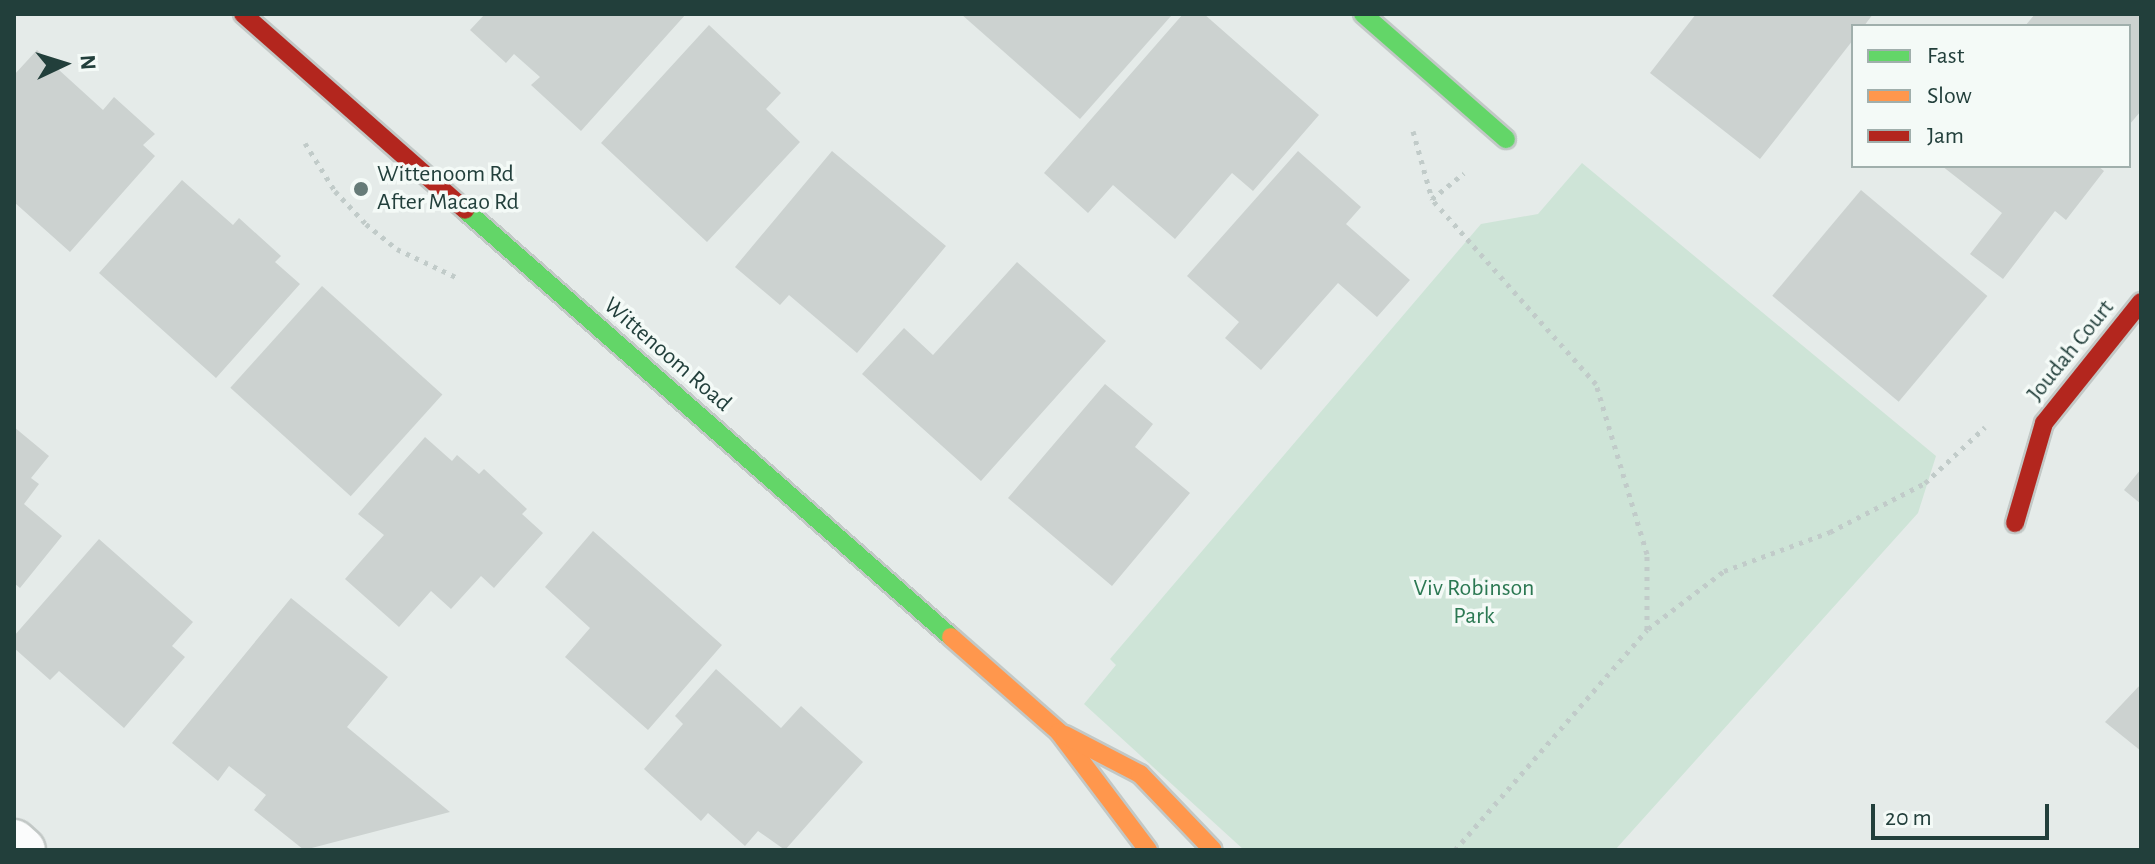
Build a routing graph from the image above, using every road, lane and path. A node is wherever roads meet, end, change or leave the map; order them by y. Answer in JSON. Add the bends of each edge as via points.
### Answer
{"nodes":[{"id":1,"x":243,"y":14,"type":"edge"},
{"id":2,"x":1363,"y":14,"type":"edge"},
{"id":3,"x":1506,"y":139,"type":"joint"},
{"id":4,"x":2141,"y":302,"type":"edge"},
{"id":5,"x":1957,"y":455,"type":"dead end"},
{"id":6,"x":2015,"y":523,"type":"dead end"},
{"id":7,"x":1647,"y":630,"type":"junction"},
{"id":8,"x":1059,"y":732,"type":"junction"},
{"id":9,"x":14,"y":842,"type":"edge"},
{"id":10,"x":23,"y":850,"type":"edge"},
{"id":11,"x":1148,"y":850,"type":"edge"},
{"id":12,"x":1213,"y":850,"type":"edge"},
{"id":13,"x":1455,"y":850,"type":"edge"}],
"edges":[{"from":1,"to":8,"type":"street","name":"Wittenoom Road"},
{"from":2,"to":3,"type":"street"},
{"from":3,"to":7,"type":"path","via":[[1432,199],[1596,384],[1647,554]]},
{"from":4,"to":6,"type":"street","name":"Joudah Court","via":[[2044,423]]},
{"from":5,"to":7,"type":"path","via":[[1925,483],[1830,532],[1724,571]]},
{"from":7,"to":13,"type":"path"},
{"from":8,"to":11,"type":"street","name":"Wittenoom Road"},
{"from":8,"to":12,"type":"street","name":"Wittenoom Road","via":[[1140,774]]},
{"from":9,"to":10,"type":"street"}]}
